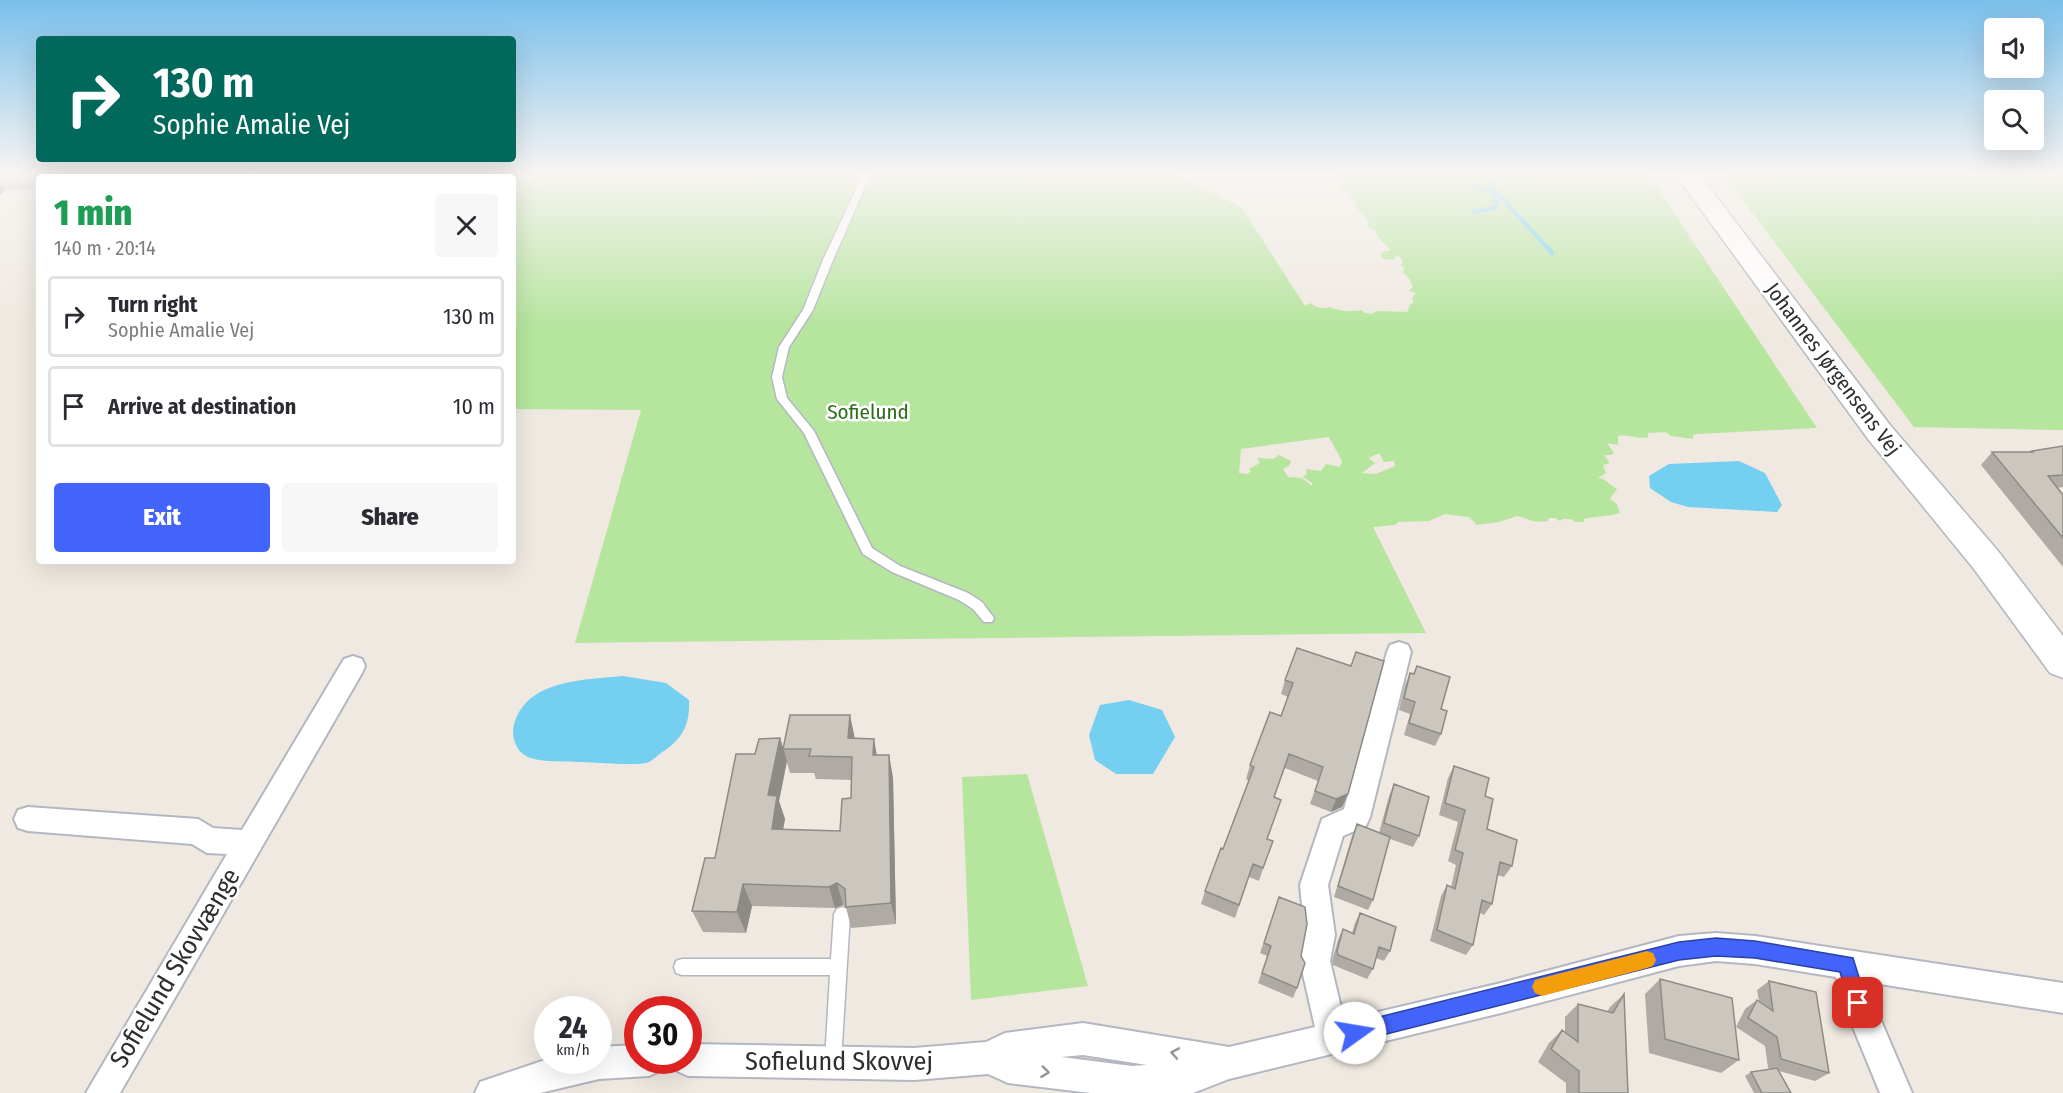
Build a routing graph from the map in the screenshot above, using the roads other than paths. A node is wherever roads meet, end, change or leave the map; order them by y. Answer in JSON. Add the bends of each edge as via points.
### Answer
{"nodes":[{"id":1,"x":844,"y":225,"type":"edge"},
{"id":2,"x":1725,"y":225,"type":"edge"},
{"id":3,"x":1738,"y":225,"type":"edge"},
{"id":4,"x":1986,"y":560,"type":"junction"},
{"id":5,"x":988,"y":618,"type":"dead end"},
{"id":6,"x":1399,"y":652,"type":"dead end"},
{"id":7,"x":2063,"y":663,"type":"edge"},
{"id":8,"x":353,"y":666,"type":"dead end"},
{"id":9,"x":28,"y":819,"type":"dead end"},
{"id":10,"x":249,"y":843,"type":"junction"},
{"id":11,"x":842,"y":914,"type":"dead end"},
{"id":12,"x":1847,"y":964,"type":"junction"},
{"id":13,"x":682,"y":968,"type":"dead end"},
{"id":14,"x":838,"y":968,"type":"junction"},
{"id":15,"x":2063,"y":998,"type":"edge"},
{"id":16,"x":1334,"y":1038,"type":"junction"},
{"id":17,"x":702,"y":1060,"type":"edge"},
{"id":18,"x":624,"y":1061,"type":"edge"},
{"id":19,"x":832,"y":1062,"type":"junction"},
{"id":20,"x":102,"y":1093,"type":"edge"},
{"id":21,"x":491,"y":1093,"type":"edge"},
{"id":22,"x":1896,"y":1093,"type":"edge"}],
"edges":[{"from":1,"to":5,"type":"lane","via":[[814,299],[784,347],[778,390],[809,431],[867,551],[885,565],[972,602]]},
{"from":2,"to":4,"type":"street","name":"Johannes Jørgensens Vej","via":[[1872,423]]},
{"from":3,"to":4,"type":"street","name":"Johannes Jørgensens Vej","via":[[1892,424]]},
{"from":4,"to":7,"type":"street","name":"Johannes Jørgensens Vej"},
{"from":6,"to":16,"type":"street","via":[[1356,817],[1332,828],[1314,885],[1320,935],[1316,961]]},
{"from":8,"to":10,"type":"street","name":"Sofielund Skovvænge"},
{"from":9,"to":10,"type":"street","name":"Sofielund Skovvænge","via":[[198,832],[207,840]]},
{"from":10,"to":20,"type":"street","name":"Sofielund Skovvænge"},
{"from":11,"to":14,"type":"lane"},
{"from":12,"to":15,"type":"street","name":"Sofielund Skovvej"},
{"from":12,"to":16,"type":"street","name":"Sofielund Skovvej","via":[[1755,950],[1716,947],[1679,951]]},
{"from":12,"to":22,"type":"street","via":[[1858,1003]]},
{"from":13,"to":14,"type":"lane"},
{"from":14,"to":19,"type":"lane"},
{"from":16,"to":19,"type":"street","name":"Sofielund Skovvej","via":[[1229,1063],[1188,1079],[1132,1082],[1008,1067],[989,1058],[914,1064]]},
{"from":17,"to":19,"type":"street","name":"Sofielund Skovvej"},
{"from":18,"to":21,"type":"street","via":[[550,1074]]}]}
